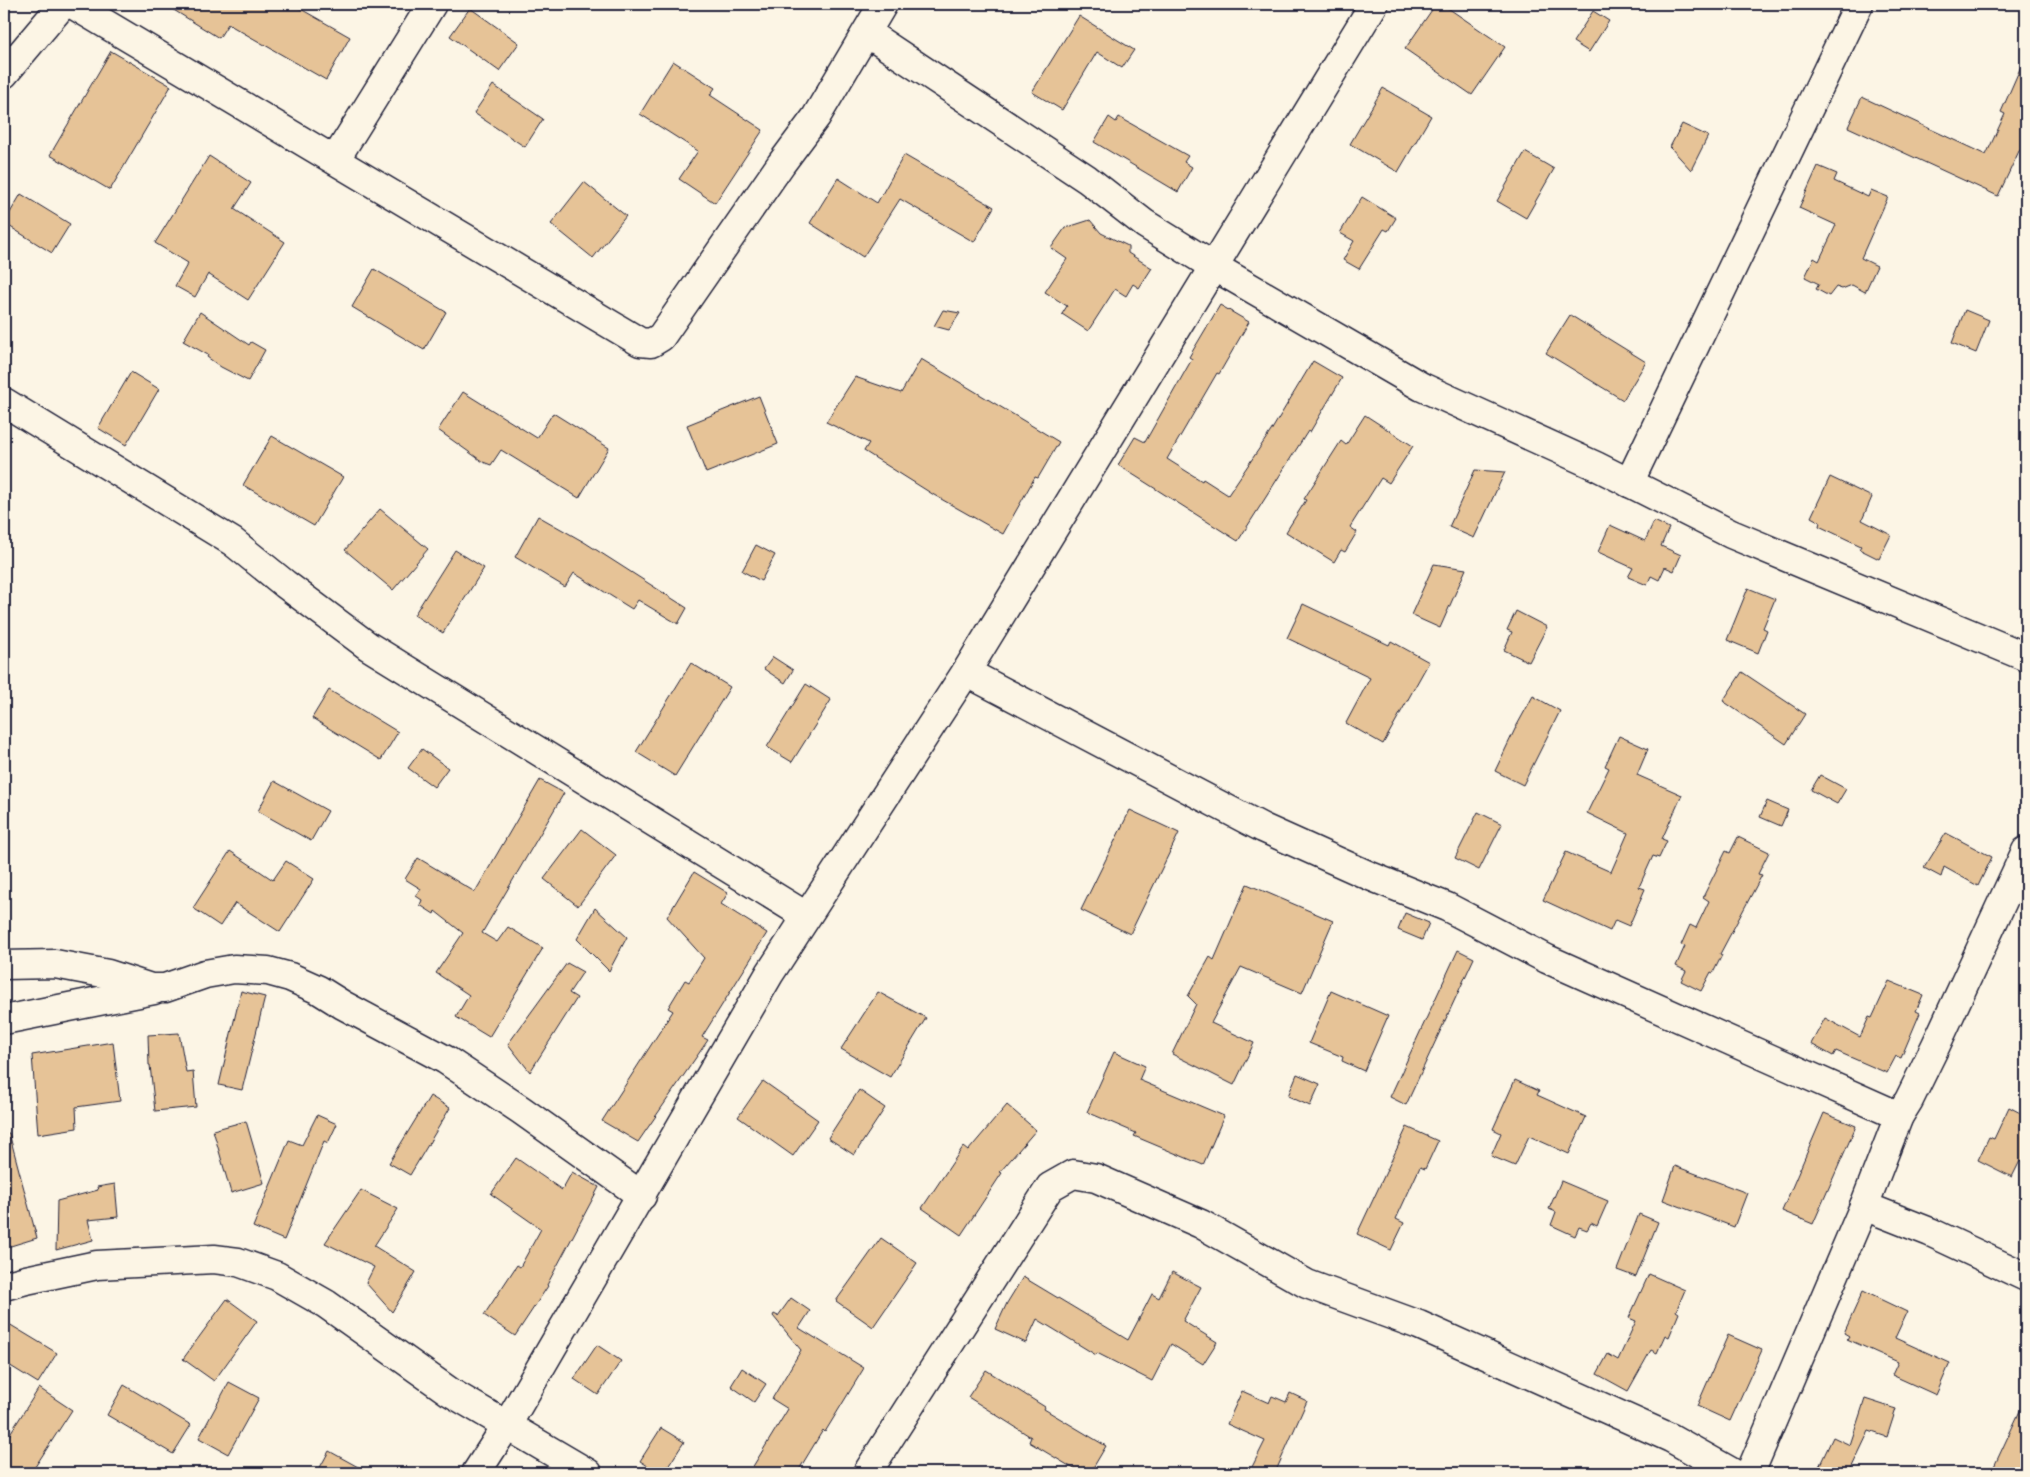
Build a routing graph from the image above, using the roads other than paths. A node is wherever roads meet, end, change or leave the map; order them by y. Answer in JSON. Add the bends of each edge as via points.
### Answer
{"nodes":[{"id":1,"x":63,"y":4,"type":"edge"},
{"id":2,"x":72,"y":4,"type":"edge"},
{"id":3,"x":432,"y":4,"type":"edge"},
{"id":4,"x":884,"y":4,"type":"edge"},
{"id":5,"x":1374,"y":4,"type":"edge"},
{"id":6,"x":1859,"y":4,"type":"edge"},
{"id":7,"x":867,"y":33,"type":"junction"},
{"id":8,"x":4,"y":74,"type":"edge"},
{"id":9,"x":335,"y":160,"type":"junction"},
{"id":10,"x":1213,"y":266,"type":"junction"},
{"id":11,"x":4,"y":402,"type":"edge"},
{"id":12,"x":1629,"y":483,"type":"junction"},
{"id":13,"x":2026,"y":657,"type":"edge"},
{"id":14,"x":966,"y":672,"type":"junction"},
{"id":15,"x":2026,"y":851,"type":"edge"},
{"id":16,"x":806,"y":916,"type":"junction"},
{"id":17,"x":4,"y":965,"type":"edge"},
{"id":18,"x":165,"y":988,"type":"junction"},
{"id":19,"x":4,"y":1020,"type":"edge"},
{"id":20,"x":1899,"y":1116,"type":"junction"},
{"id":21,"x":642,"y":1196,"type":"junction"},
{"id":22,"x":1864,"y":1206,"type":"junction"},
{"id":23,"x":2026,"y":1277,"type":"edge"},
{"id":24,"x":4,"y":1286,"type":"edge"},
{"id":25,"x":507,"y":1425,"type":"junction"},
{"id":26,"x":476,"y":1473,"type":"edge"},
{"id":27,"x":588,"y":1473,"type":"edge"},
{"id":28,"x":867,"y":1473,"type":"edge"},
{"id":29,"x":1733,"y":1473,"type":"edge"},
{"id":30,"x":1750,"y":1473,"type":"edge"}],
"edges":[{"from":1,"to":8,"type":"street"},
{"from":2,"to":9,"type":"street"},
{"from":3,"to":9,"type":"street"},
{"from":4,"to":7,"type":"street"},
{"from":5,"to":10,"type":"street"},
{"from":6,"to":12,"type":"street"},
{"from":7,"to":9,"type":"street","via":[[816,117],[660,337],[651,343],[640,342]]},
{"from":7,"to":10,"type":"street","via":[[1087,179],[1145,224]]},
{"from":10,"to":12,"type":"street","via":[[1422,387]]},
{"from":10,"to":14,"type":"street"},
{"from":11,"to":16,"type":"street","via":[[233,542],[368,646]]},
{"from":12,"to":13,"type":"street","via":[[1731,534]]},
{"from":14,"to":16,"type":"street"},
{"from":14,"to":20,"type":"street","via":[[1263,828],[1446,907],[1547,959]]},
{"from":15,"to":20,"type":"street","via":[[1936,1045]]},
{"from":16,"to":21,"type":"street"},
{"from":17,"to":18,"type":"street","via":[[55,964],[108,974],[151,988]]},
{"from":18,"to":19,"type":"street"},
{"from":18,"to":21,"type":"street","via":[[205,974],[234,969],[268,971],[290,977],[446,1060]]},
{"from":20,"to":22,"type":"street"},
{"from":21,"to":25,"type":"street"},
{"from":22,"to":23,"type":"street","via":[[1930,1232]]},
{"from":22,"to":30,"type":"street"},
{"from":24,"to":25,"type":"street","via":[[97,1265],[214,1259],[238,1262],[277,1276],[326,1304],[450,1392]]},
{"from":25,"to":26,"type":"street"},
{"from":25,"to":27,"type":"street"},
{"from":28,"to":29,"type":"street","via":[[1050,1187],[1073,1174],[1096,1178],[1201,1224],[1307,1284],[1419,1325],[1671,1438]]}]}
